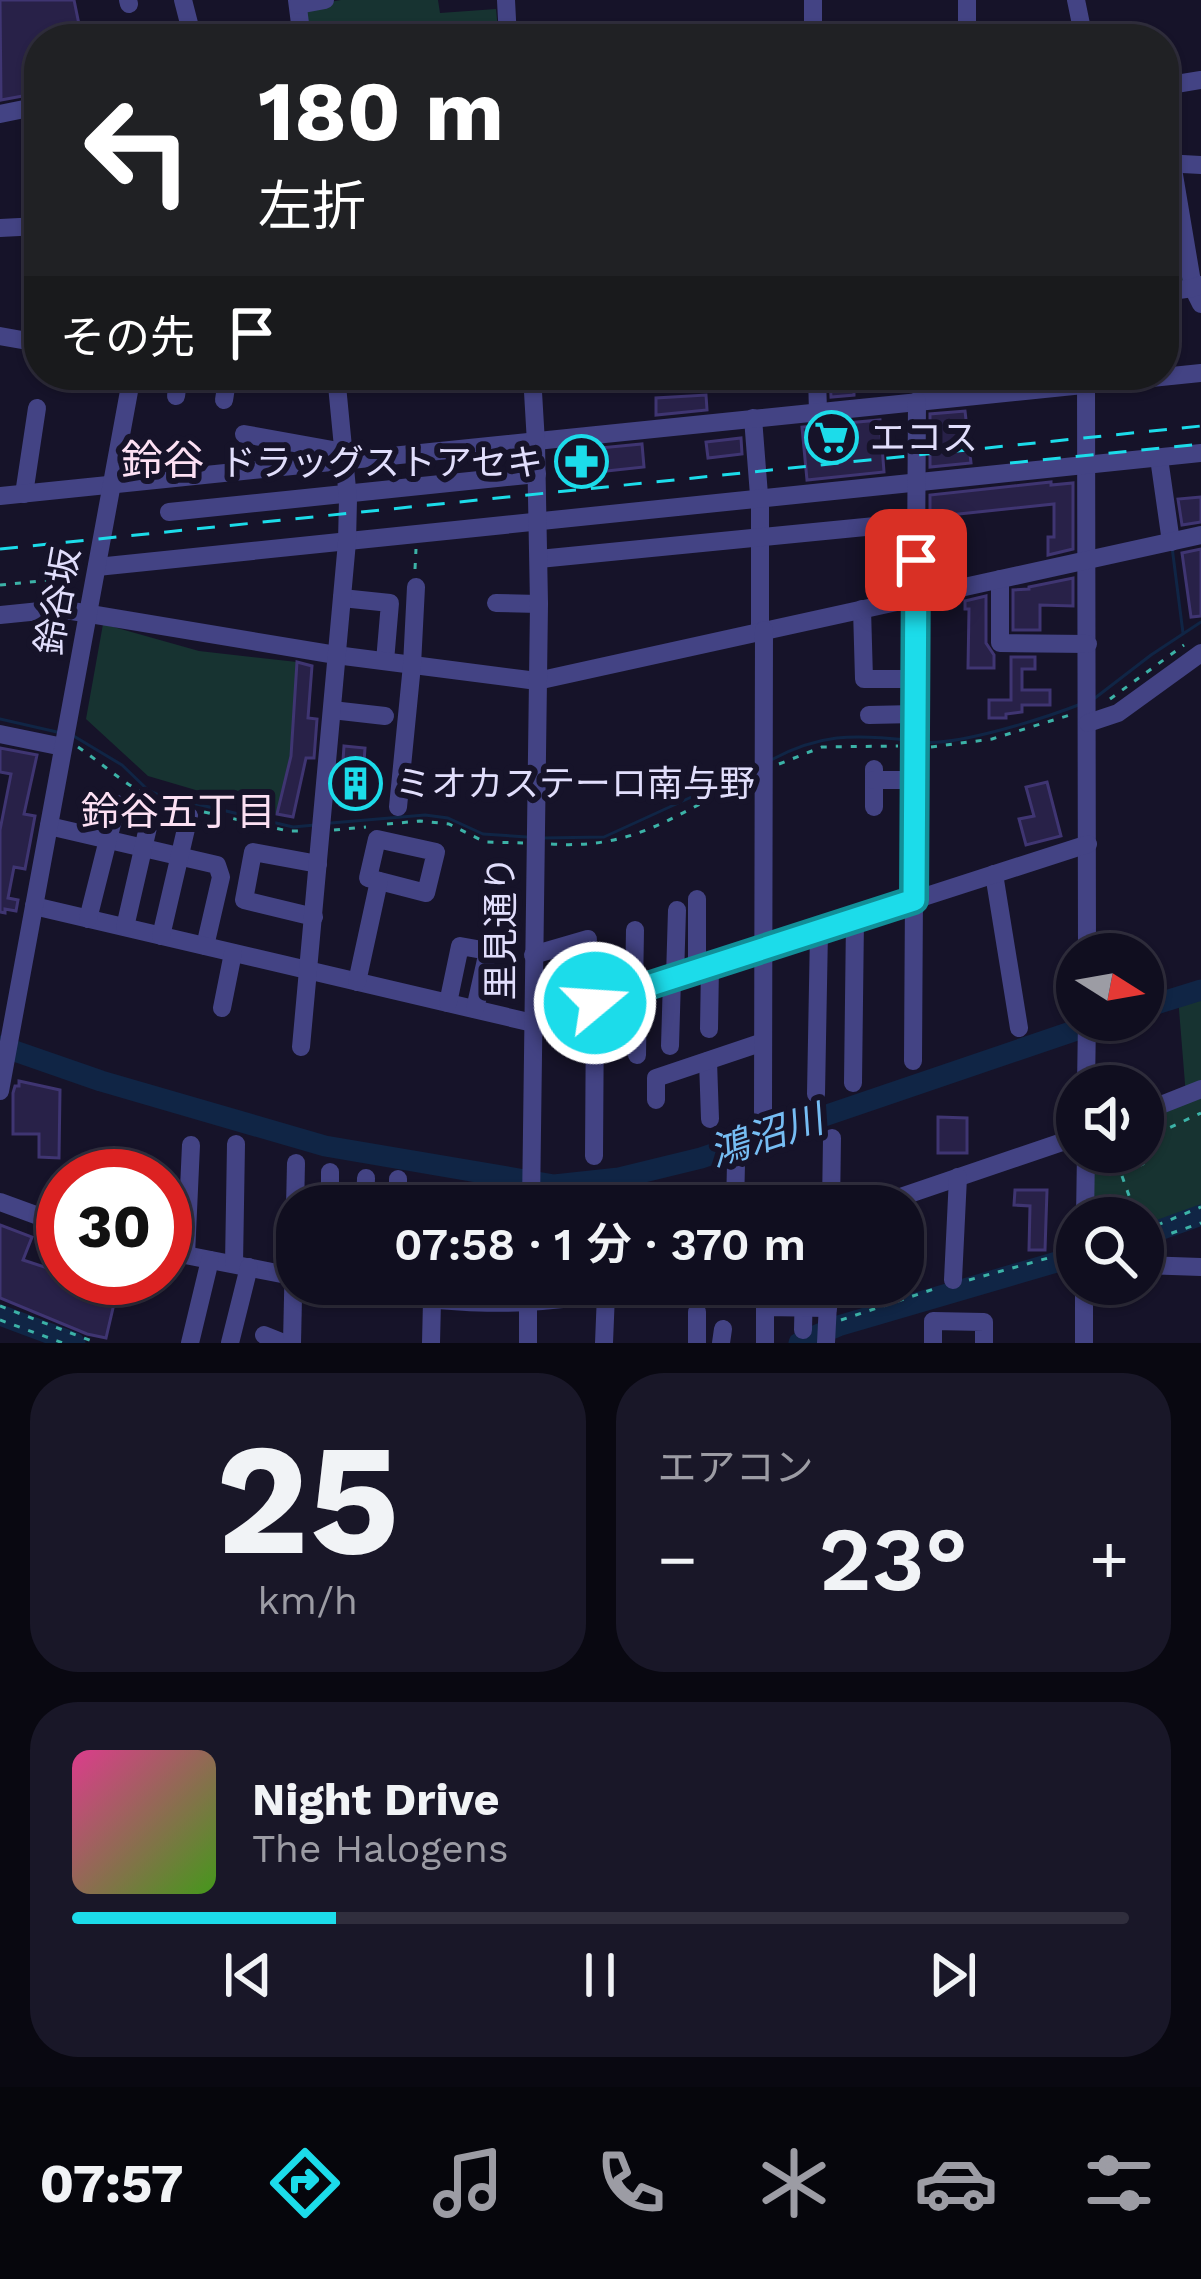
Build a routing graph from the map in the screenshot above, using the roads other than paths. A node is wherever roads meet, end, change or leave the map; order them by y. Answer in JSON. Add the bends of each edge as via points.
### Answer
{"nodes":[{"id":1,"x":325,"y":0,"type":"edge"},
{"id":2,"x":297,"y":2,"type":"edge"},
{"id":3,"x":1179,"y":210,"type":"edge"},
{"id":4,"x":1198,"y":292,"type":"edge"},
{"id":5,"x":129,"y":390,"type":"edge"},
{"id":6,"x":177,"y":390,"type":"edge"},
{"id":7,"x":226,"y":390,"type":"edge"},
{"id":8,"x":337,"y":390,"type":"edge"},
{"id":9,"x":533,"y":390,"type":"edge"},
{"id":10,"x":817,"y":390,"type":"edge"},
{"id":11,"x":1001,"y":390,"type":"edge"},
{"id":12,"x":1086,"y":390,"type":"edge"},
{"id":13,"x":176,"y":396,"type":"dead end"},
{"id":14,"x":224,"y":400,"type":"dead end"},
{"id":15,"x":916,"y":401,"type":"junction"},
{"id":16,"x":38,"y":409,"type":"dead end"},
{"id":17,"x":818,"y":412,"type":"junction"},
{"id":18,"x":753,"y":418,"type":"junction"},
{"id":19,"x":244,"y":434,"type":"dead end"},
{"id":20,"x":536,"y":443,"type":"junction"},
{"id":21,"x":1201,"y":453,"type":"edge"},
{"id":22,"x":344,"y":457,"type":"junction"},
{"id":23,"x":1159,"y":458,"type":"junction"},
{"id":24,"x":1087,"y":465,"type":"junction"},
{"id":25,"x":537,"y":474,"type":"junction"},
{"id":26,"x":916,"y":483,"type":"junction"},
{"id":27,"x":112,"y":485,"type":"junction"},
{"id":28,"x":24,"y":494,"type":"junction"},
{"id":29,"x":347,"y":494,"type":"junction"},
{"id":30,"x":0,"y":496,"type":"edge"},
{"id":31,"x":759,"y":499,"type":"junction"},
{"id":32,"x":169,"y":512,"type":"dead end"},
{"id":33,"x":916,"y":522,"type":"junction"},
{"id":34,"x":538,"y":523,"type":"junction"},
{"id":35,"x":1201,"y":535,"type":"edge"},
{"id":36,"x":758,"y":537,"type":"junction"},
{"id":37,"x":347,"y":542,"type":"junction"},
{"id":38,"x":1171,"y":542,"type":"junction"},
{"id":39,"x":1088,"y":559,"type":"junction"},
{"id":40,"x":538,"y":560,"type":"junction"},
{"id":41,"x":96,"y":571,"type":"junction"},
{"id":42,"x":1000,"y":578,"type":"junction"},
{"id":43,"x":416,"y":587,"type":"road end"},
{"id":44,"x":916,"y":597,"type":"junction"},
{"id":45,"x":342,"y":598,"type":"junction"},
{"id":46,"x":496,"y":603,"type":"dead end"},
{"id":47,"x":539,"y":604,"type":"junction"},
{"id":48,"x":862,"y":609,"type":"junction"},
{"id":49,"x":88,"y":613,"type":"junction"},
{"id":50,"x":0,"y":615,"type":"edge"},
{"id":51,"x":762,"y":631,"type":"junction"},
{"id":52,"x":1088,"y":644,"type":"junction"},
{"id":53,"x":1192,"y":649,"type":"edge"},
{"id":54,"x":336,"y":655,"type":"junction"},
{"id":55,"x":385,"y":661,"type":"junction"},
{"id":56,"x":412,"y":665,"type":"junction"},
{"id":57,"x":915,"y":679,"type":"junction"},
{"id":58,"x":538,"y":681,"type":"junction"},
{"id":59,"x":1088,"y":708,"type":"junction"},
{"id":60,"x":332,"y":710,"type":"junction"},
{"id":61,"x":869,"y":715,"type":"dead end"},
{"id":62,"x":915,"y":715,"type":"junction"},
{"id":63,"x":385,"y":716,"type":"dead end"},
{"id":64,"x":0,"y":734,"type":"edge"},
{"id":65,"x":65,"y":738,"type":"junction"},
{"id":66,"x":915,"y":780,"type":"junction"},
{"id":67,"x":117,"y":803,"type":"dead end"},
{"id":68,"x":398,"y":807,"type":"dead end"},
{"id":69,"x":874,"y":807,"type":"dead end"},
{"id":70,"x":190,"y":816,"type":"dead end"},
{"id":71,"x":149,"y":823,"type":"dead end"},
{"id":72,"x":49,"y":826,"type":"junction"},
{"id":73,"x":914,"y":839,"type":"junction"},
{"id":74,"x":109,"y":840,"type":"junction"},
{"id":75,"x":892,"y":841,"type":"dead end"},
{"id":76,"x":1088,"y":844,"type":"junction"},
{"id":77,"x":143,"y":848,"type":"junction"},
{"id":78,"x":180,"y":856,"type":"junction"},
{"id":79,"x":318,"y":864,"type":"junction"},
{"id":80,"x":994,"y":874,"type":"junction"},
{"id":81,"x":379,"y":881,"type":"dead end"},
{"id":82,"x":697,"y":898,"type":"dead end"},
{"id":83,"x":914,"y":900,"type":"junction"},
{"id":84,"x":34,"y":906,"type":"junction"},
{"id":85,"x":677,"y":910,"type":"dead end"},
{"id":86,"x":314,"y":917,"type":"junction"},
{"id":87,"x":88,"y":919,"type":"junction"},
{"id":88,"x":855,"y":919,"type":"junction"},
{"id":89,"x":125,"y":927,"type":"junction"},
{"id":90,"x":635,"y":930,"type":"dead end"},
{"id":91,"x":819,"y":931,"type":"junction"},
{"id":92,"x":1088,"y":933,"type":"edge"},
{"id":93,"x":161,"y":936,"type":"junction"},
{"id":94,"x":588,"y":939,"type":"dead end"},
{"id":95,"x":205,"y":946,"type":"junction"},
{"id":96,"x":764,"y":949,"type":"junction"},
{"id":97,"x":233,"y":952,"type":"junction"},
{"id":98,"x":533,"y":955,"type":"junction"},
{"id":99,"x":704,"y":968,"type":"junction"},
{"id":100,"x":309,"y":970,"type":"junction"},
{"id":101,"x":673,"y":978,"type":"junction"},
{"id":102,"x":357,"y":982,"type":"junction"},
{"id":103,"x":636,"y":990,"type":"junction"},
{"id":104,"x":448,"y":1003,"type":"junction"},
{"id":105,"x":595,"y":1003,"type":"junction"},
{"id":106,"x":222,"y":1008,"type":"dead end"},
{"id":107,"x":475,"y":1009,"type":"junction"},
{"id":108,"x":8,"y":1022,"type":"edge"},
{"id":109,"x":533,"y":1023,"type":"junction"},
{"id":110,"x":1019,"y":1028,"type":"dead end"},
{"id":111,"x":709,"y":1029,"type":"dead end"},
{"id":112,"x":763,"y":1042,"type":"junction"},
{"id":113,"x":670,"y":1046,"type":"dead end"},
{"id":114,"x":301,"y":1047,"type":"dead end"},
{"id":115,"x":637,"y":1054,"type":"dead end"},
{"id":116,"x":708,"y":1061,"type":"junction"},
{"id":117,"x":913,"y":1061,"type":"dead end"},
{"id":118,"x":853,"y":1083,"type":"dead end"},
{"id":119,"x":1201,"y":1089,"type":"edge"},
{"id":120,"x":0,"y":1091,"type":"edge"},
{"id":121,"x":816,"y":1094,"type":"dead end"},
{"id":122,"x":656,"y":1100,"type":"dead end"},
{"id":123,"x":1164,"y":1104,"type":"edge"},
{"id":124,"x":763,"y":1112,"type":"dead end"},
{"id":125,"x":710,"y":1119,"type":"dead end"},
{"id":126,"x":832,"y":1138,"type":"dead end"},
{"id":127,"x":236,"y":1144,"type":"dead end"},
{"id":128,"x":1056,"y":1144,"type":"edge"},
{"id":129,"x":191,"y":1145,"type":"dead end"},
{"id":130,"x":191,"y":1149,"type":"edge"},
{"id":131,"x":594,"y":1156,"type":"dead end"},
{"id":132,"x":296,"y":1163,"type":"dead end"},
{"id":133,"x":736,"y":1164,"type":"dead end"},
{"id":134,"x":330,"y":1172,"type":"dead end"},
{"id":135,"x":958,"y":1177,"type":"junction"},
{"id":136,"x":366,"y":1178,"type":"dead end"},
{"id":137,"x":398,"y":1179,"type":"dead end"},
{"id":138,"x":296,"y":1185,"type":"edge"},
{"id":139,"x":330,"y":1185,"type":"edge"},
{"id":140,"x":366,"y":1185,"type":"edge"},
{"id":141,"x":398,"y":1185,"type":"edge"},
{"id":142,"x":531,"y":1185,"type":"edge"},
{"id":143,"x":736,"y":1185,"type":"edge"},
{"id":144,"x":831,"y":1185,"type":"edge"},
{"id":145,"x":924,"y":1189,"type":"edge"},
{"id":146,"x":0,"y":1202,"type":"edge"},
{"id":147,"x":36,"y":1215,"type":"edge"},
{"id":148,"x":192,"y":1256,"type":"edge"},
{"id":149,"x":210,"y":1260,"type":"junction"},
{"id":150,"x":242,"y":1266,"type":"junction"},
{"id":151,"x":1164,"y":1266,"type":"edge"},
{"id":152,"x":1201,"y":1267,"type":"edge"},
{"id":153,"x":276,"y":1273,"type":"edge"},
{"id":154,"x":953,"y":1280,"type":"dead end"},
{"id":155,"x":292,"y":1305,"type":"edge"},
{"id":156,"x":431,"y":1305,"type":"edge"},
{"id":157,"x":528,"y":1305,"type":"edge"},
{"id":158,"x":606,"y":1305,"type":"edge"},
{"id":159,"x":803,"y":1305,"type":"edge"},
{"id":160,"x":1084,"y":1305,"type":"edge"},
{"id":161,"x":803,"y":1308,"type":"junction"},
{"id":162,"x":697,"y":1312,"type":"dead end"},
{"id":163,"x":827,"y":1327,"type":"edge"},
{"id":164,"x":803,"y":1330,"type":"dead end"},
{"id":165,"x":264,"y":1335,"type":"dead end"},
{"id":166,"x":190,"y":1343,"type":"edge"},
{"id":167,"x":230,"y":1343,"type":"edge"},
{"id":168,"x":288,"y":1343,"type":"edge"},
{"id":169,"x":430,"y":1343,"type":"edge"},
{"id":170,"x":528,"y":1343,"type":"edge"},
{"id":171,"x":604,"y":1343,"type":"edge"},
{"id":172,"x":697,"y":1343,"type":"edge"},
{"id":173,"x":765,"y":1343,"type":"edge"},
{"id":174,"x":933,"y":1343,"type":"edge"},
{"id":175,"x":984,"y":1343,"type":"edge"},
{"id":176,"x":1084,"y":1343,"type":"edge"}],
"edges":[{"from":1,"to":2,"type":"street"},
{"from":3,"to":4,"type":"street"},
{"from":5,"to":27,"type":"street","name":"鈴谷坂"},
{"from":6,"to":13,"type":"street"},
{"from":7,"to":14,"type":"street"},
{"from":8,"to":22,"type":"street"},
{"from":9,"to":20,"type":"street","name":"里見通り"},
{"from":10,"to":17,"type":"street"},
{"from":11,"to":15,"type":"street"},
{"from":12,"to":24,"type":"street"},
{"from":15,"to":17,"type":"street"},
{"from":15,"to":26,"type":"street"},
{"from":16,"to":28,"type":"street"},
{"from":17,"to":18,"type":"street"},
{"from":18,"to":20,"type":"street"},
{"from":18,"to":31,"type":"street"},
{"from":19,"to":22,"type":"street"},
{"from":20,"to":22,"type":"street"},
{"from":20,"to":25,"type":"street","name":"里見通り"},
{"from":21,"to":23,"type":"street"},
{"from":22,"to":27,"type":"street"},
{"from":22,"to":29,"type":"street"},
{"from":23,"to":24,"type":"street"},
{"from":23,"to":38,"type":"street"},
{"from":24,"to":26,"type":"street"},
{"from":24,"to":39,"type":"street"},
{"from":25,"to":29,"type":"street"},
{"from":25,"to":34,"type":"street","name":"里見通り"},
{"from":26,"to":31,"type":"street"},
{"from":26,"to":33,"type":"street"},
{"from":27,"to":28,"type":"street"},
{"from":27,"to":41,"type":"street","name":"鈴谷坂"},
{"from":28,"to":30,"type":"street"},
{"from":29,"to":32,"type":"street"},
{"from":29,"to":37,"type":"street"},
{"from":31,"to":34,"type":"street"},
{"from":31,"to":36,"type":"street"},
{"from":33,"to":36,"type":"street"},
{"from":33,"to":44,"type":"street"},
{"from":34,"to":37,"type":"street"},
{"from":34,"to":40,"type":"street","name":"里見通り"},
{"from":35,"to":38,"type":"street"},
{"from":36,"to":40,"type":"street"},
{"from":36,"to":51,"type":"street"},
{"from":37,"to":41,"type":"street"},
{"from":37,"to":45,"type":"street"},
{"from":38,"to":39,"type":"street"},
{"from":39,"to":42,"type":"street"},
{"from":39,"to":52,"type":"street"},
{"from":40,"to":47,"type":"street","name":"里見通り"},
{"from":41,"to":49,"type":"street","name":"鈴谷坂"},
{"from":42,"to":44,"type":"street"},
{"from":42,"to":52,"type":"street","via":[[1000,644]]},
{"from":43,"to":56,"type":"street"},
{"from":44,"to":48,"type":"street"},
{"from":44,"to":57,"type":"street"},
{"from":45,"to":54,"type":"street"},
{"from":45,"to":55,"type":"street","via":[[390,602]]},
{"from":46,"to":47,"type":"street"},
{"from":47,"to":58,"type":"street","name":"里見通り"},
{"from":48,"to":51,"type":"street"},
{"from":48,"to":57,"type":"street","via":[[864,680]]},
{"from":49,"to":50,"type":"street"},
{"from":49,"to":54,"type":"street"},
{"from":49,"to":65,"type":"street","name":"鈴谷坂"},
{"from":51,"to":58,"type":"street"},
{"from":51,"to":96,"type":"street"},
{"from":52,"to":59,"type":"street"},
{"from":53,"to":59,"type":"street","via":[[1118,713]]},
{"from":54,"to":55,"type":"street"},
{"from":54,"to":60,"type":"street"},
{"from":55,"to":56,"type":"street"},
{"from":56,"to":58,"type":"street"},
{"from":56,"to":68,"type":"street"},
{"from":57,"to":62,"type":"street"},
{"from":58,"to":98,"type":"street","name":"里見通り"},
{"from":59,"to":76,"type":"street"},
{"from":60,"to":63,"type":"street"},
{"from":60,"to":79,"type":"street"},
{"from":61,"to":62,"type":"street"},
{"from":62,"to":66,"type":"street"},
{"from":64,"to":65,"type":"street"},
{"from":65,"to":72,"type":"street","name":"鈴谷坂"},
{"from":66,"to":69,"type":"street","via":[[874,775]]},
{"from":66,"to":73,"type":"street"},
{"from":67,"to":74,"type":"street"},
{"from":70,"to":78,"type":"street"},
{"from":71,"to":77,"type":"street"},
{"from":72,"to":74,"type":"street"},
{"from":72,"to":84,"type":"street","name":"鈴谷坂"},
{"from":73,"to":75,"type":"street"},
{"from":73,"to":83,"type":"street"},
{"from":74,"to":77,"type":"street"},
{"from":74,"to":87,"type":"street"},
{"from":76,"to":80,"type":"street"},
{"from":76,"to":92,"type":"street"},
{"from":77,"to":78,"type":"street"},
{"from":77,"to":89,"type":"street"},
{"from":78,"to":93,"type":"street"},
{"from":78,"to":95,"type":"street","via":[[217,865],[221,877]]},
{"from":79,"to":86,"type":"street"},
{"from":79,"to":86,"type":"street","via":[[253,852],[244,900]]},
{"from":80,"to":83,"type":"street"},
{"from":80,"to":110,"type":"street"},
{"from":81,"to":102,"type":"street"},
{"from":82,"to":99,"type":"street"},
{"from":83,"to":88,"type":"street"},
{"from":83,"to":117,"type":"street"},
{"from":84,"to":87,"type":"street"},
{"from":84,"to":108,"type":"street","name":"鈴谷坂"},
{"from":85,"to":101,"type":"street"},
{"from":86,"to":100,"type":"street"},
{"from":87,"to":89,"type":"street"},
{"from":88,"to":91,"type":"street"},
{"from":88,"to":118,"type":"street"},
{"from":89,"to":93,"type":"street"},
{"from":90,"to":103,"type":"street"},
{"from":91,"to":96,"type":"street"},
{"from":91,"to":121,"type":"street"},
{"from":93,"to":95,"type":"street"},
{"from":94,"to":98,"type":"street"},
{"from":95,"to":97,"type":"street"},
{"from":96,"to":99,"type":"street"},
{"from":96,"to":112,"type":"street"},
{"from":97,"to":100,"type":"street"},
{"from":97,"to":106,"type":"street"},
{"from":98,"to":109,"type":"street","name":"里見通り"},
{"from":99,"to":101,"type":"street"},
{"from":99,"to":111,"type":"street"},
{"from":100,"to":102,"type":"street"},
{"from":100,"to":114,"type":"street"},
{"from":101,"to":103,"type":"street"},
{"from":101,"to":113,"type":"street"},
{"from":102,"to":104,"type":"street"},
{"from":103,"to":105,"type":"street"},
{"from":103,"to":115,"type":"street"},
{"from":104,"to":107,"type":"street"},
{"from":104,"to":107,"type":"street","via":[[460,946],[488,952]]},
{"from":105,"to":109,"type":"street"},
{"from":105,"to":131,"type":"street"},
{"from":107,"to":109,"type":"street"},
{"from":108,"to":120,"type":"street","name":"鈴谷坂"},
{"from":109,"to":142,"type":"street","name":"里見通り"},
{"from":112,"to":116,"type":"street"},
{"from":112,"to":124,"type":"street"},
{"from":116,"to":122,"type":"street","via":[[656,1078]]},
{"from":116,"to":125,"type":"street"},
{"from":119,"to":123,"type":"street"},
{"from":126,"to":144,"type":"street"},
{"from":127,"to":150,"type":"street"},
{"from":128,"to":135,"type":"street"},
{"from":129,"to":130,"type":"street"},
{"from":132,"to":138,"type":"street"},
{"from":133,"to":143,"type":"street"},
{"from":134,"to":139,"type":"street"},
{"from":135,"to":145,"type":"street"},
{"from":135,"to":154,"type":"street"},
{"from":136,"to":140,"type":"street"},
{"from":137,"to":141,"type":"street"},
{"from":146,"to":147,"type":"street"},
{"from":148,"to":149,"type":"street"},
{"from":149,"to":150,"type":"street"},
{"from":149,"to":166,"type":"street"},
{"from":150,"to":153,"type":"street"},
{"from":150,"to":167,"type":"street"},
{"from":151,"to":152,"type":"street"},
{"from":155,"to":168,"type":"street"},
{"from":156,"to":169,"type":"street"},
{"from":157,"to":170,"type":"street"},
{"from":158,"to":171,"type":"street"},
{"from":159,"to":161,"type":"street"},
{"from":160,"to":176,"type":"street"},
{"from":161,"to":163,"type":"street"},
{"from":161,"to":164,"type":"street"},
{"from":161,"to":173,"type":"street","via":[[765,1307]]},
{"from":162,"to":172,"type":"street"},
{"from":165,"to":168,"type":"street"},
{"from":174,"to":175,"type":"street","via":[[933,1321],[984,1322]]}]}
